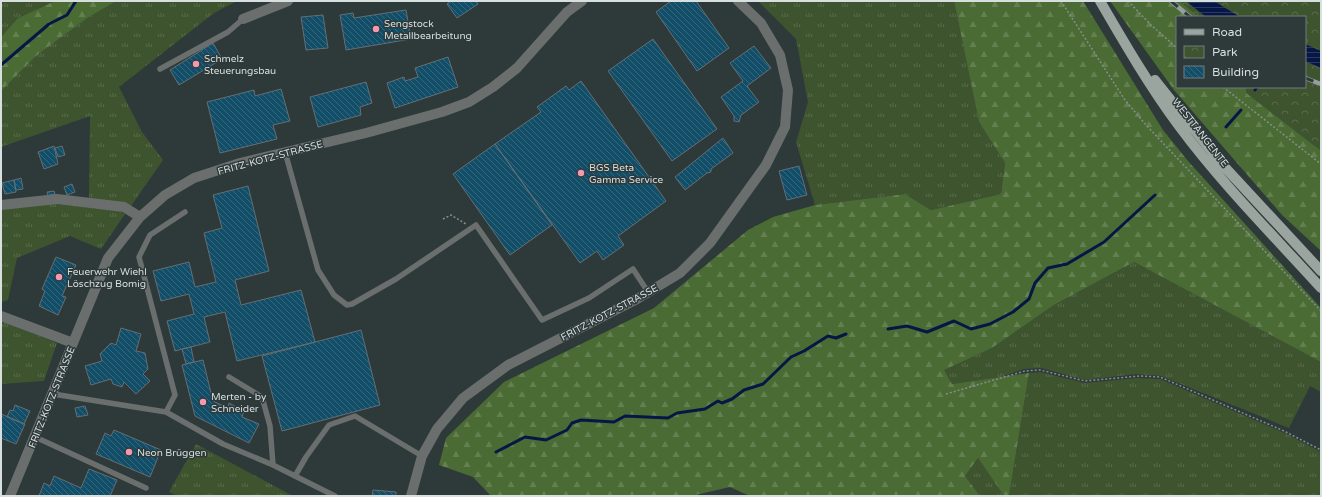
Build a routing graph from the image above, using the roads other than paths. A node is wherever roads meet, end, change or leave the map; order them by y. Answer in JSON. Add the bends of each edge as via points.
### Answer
{"nodes":[{"id":1,"x":288,"y":1,"type":"edge"},
{"id":2,"x":582,"y":1,"type":"edge"},
{"id":3,"x":738,"y":1,"type":"edge"},
{"id":4,"x":1100,"y":1,"type":"edge"},
{"id":5,"x":243,"y":19,"type":"joint"},
{"id":6,"x":1114,"y":24,"type":"junction"},
{"id":7,"x":160,"y":69,"type":"dead end"},
{"id":8,"x":285,"y":152,"type":"junction"},
{"id":9,"x":1,"y":206,"type":"edge"},
{"id":10,"x":185,"y":212,"type":"dead end"},
{"id":11,"x":140,"y":217,"type":"junction"},
{"id":12,"x":1298,"y":247,"type":"junction"},
{"id":13,"x":1321,"y":261,"type":"edge"},
{"id":14,"x":1321,"y":271,"type":"edge"},
{"id":15,"x":1321,"y":288,"type":"edge"},
{"id":16,"x":648,"y":292,"type":"junction"},
{"id":17,"x":1,"y":316,"type":"edge"},
{"id":18,"x":73,"y":343,"type":"junction"},
{"id":19,"x":230,"y":377,"type":"dead end"},
{"id":20,"x":52,"y":394,"type":"junction"},
{"id":21,"x":166,"y":412,"type":"junction"},
{"id":22,"x":35,"y":437,"type":"junction"},
{"id":23,"x":422,"y":456,"type":"junction"},
{"id":24,"x":273,"y":465,"type":"junction"},
{"id":25,"x":295,"y":476,"type":"junction"},
{"id":26,"x":146,"y":488,"type":"dead end"},
{"id":27,"x":10,"y":496,"type":"edge"},
{"id":28,"x":335,"y":496,"type":"edge"},
{"id":29,"x":411,"y":496,"type":"edge"}],
"edges":[{"from":1,"to":5,"type":"street"},
{"from":2,"to":8,"type":"street","name":"FRITZ-KOTZ-STRASSE","via":[[567,12],[517,68],[469,102],[366,133]]},
{"from":3,"to":16,"type":"street","name":"FRITZ-KOTZ-STRASSE","via":[[761,23],[780,56],[788,90],[785,128],[766,165],[710,243],[680,273]]},
{"from":4,"to":6,"type":"main road"},
{"from":5,"to":7,"type":"lane","via":[[228,32]]},
{"from":6,"to":12,"type":"main road","name":"WESTTANGENTE","via":[[1203,142]]},
{"from":6,"to":15,"type":"main road","name":"WESTTANGENTE","via":[[1146,78],[1180,127]]},
{"from":8,"to":11,"type":"street","name":"FRITZ-KOTZ-STRASSE","via":[[194,178],[166,195]]},
{"from":8,"to":16,"type":"lane","via":[[318,270],[334,296],[347,305],[396,279],[476,225],[542,320],[589,298],[633,269]]},
{"from":9,"to":11,"type":"street","via":[[57,199],[124,206]]},
{"from":10,"to":21,"type":"lane","via":[[150,235],[139,257],[175,395]]},
{"from":11,"to":18,"type":"street","name":"FRITZ-KOTZ-STRASSE","via":[[108,258]]},
{"from":12,"to":13,"type":"main road"},
{"from":12,"to":14,"type":"main road","name":"WESTTANGENTE"},
{"from":16,"to":23,"type":"street","name":"FRITZ-KOTZ-STRASSE","via":[[508,365],[463,398],[437,429]]},
{"from":17,"to":18,"type":"street"},
{"from":18,"to":20,"type":"street","name":"FRITZ-KOTZ-STRASSE"},
{"from":19,"to":24,"type":"lane","via":[[262,397],[270,426]]},
{"from":20,"to":21,"type":"lane"},
{"from":20,"to":22,"type":"street","name":"FRITZ-KOTZ-STRASSE"},
{"from":21,"to":24,"type":"lane","via":[[223,444]]},
{"from":22,"to":26,"type":"lane"},
{"from":22,"to":27,"type":"street","name":"FRITZ-KOTZ-STRASSE"},
{"from":23,"to":25,"type":"lane","via":[[356,416],[329,425]]},
{"from":23,"to":29,"type":"street","name":"FRITZ-KOTZ-STRASSE"},
{"from":24,"to":25,"type":"lane"},
{"from":25,"to":28,"type":"lane"}]}
